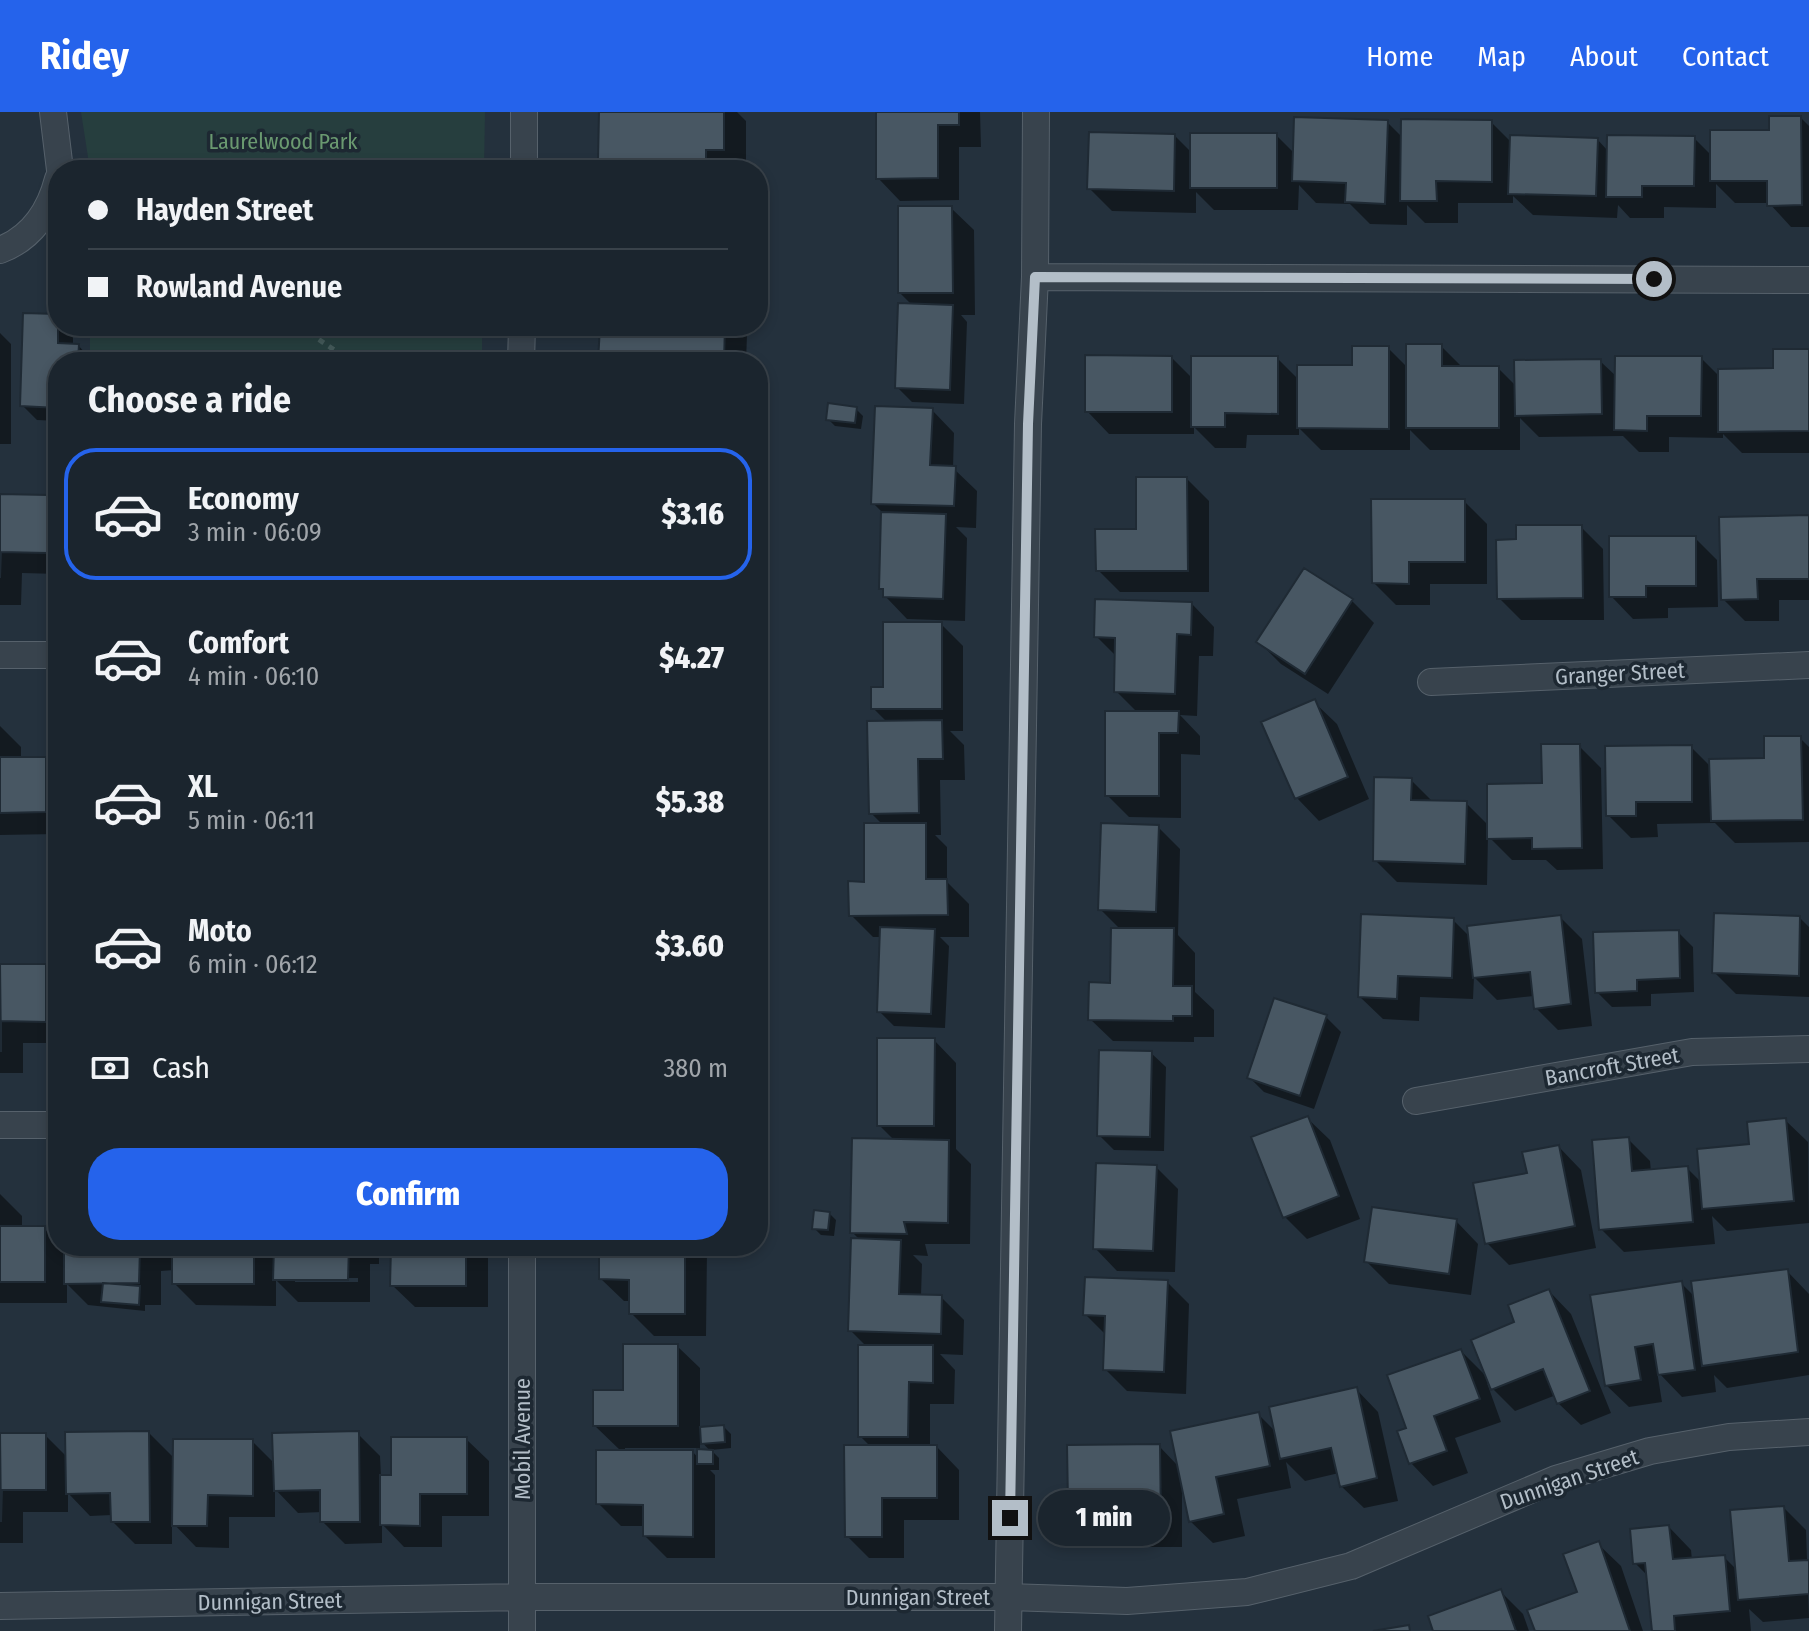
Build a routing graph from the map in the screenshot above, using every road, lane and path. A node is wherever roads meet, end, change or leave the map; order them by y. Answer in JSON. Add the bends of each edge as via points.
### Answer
{"nodes":[{"id":1,"x":53,"y":112,"type":"edge"},
{"id":2,"x":524,"y":112,"type":"edge"},
{"id":3,"x":1036,"y":112,"type":"edge"},
{"id":4,"x":60,"y":160,"type":"edge"},
{"id":5,"x":524,"y":160,"type":"edge"},
{"id":6,"x":48,"y":206,"type":"edge"},
{"id":7,"x":0,"y":250,"type":"edge"},
{"id":8,"x":1035,"y":277,"type":"junction"},
{"id":9,"x":1809,"y":280,"type":"edge"},
{"id":10,"x":314,"y":336,"type":"edge"},
{"id":11,"x":337,"y":352,"type":"edge"},
{"id":12,"x":0,"y":655,"type":"edge"},
{"id":13,"x":48,"y":655,"type":"edge"},
{"id":14,"x":1809,"y":665,"type":"edge"},
{"id":15,"x":1431,"y":682,"type":"dead end"},
{"id":16,"x":1809,"y":1049,"type":"edge"},
{"id":17,"x":1416,"y":1101,"type":"dead end"},
{"id":18,"x":0,"y":1125,"type":"edge"},
{"id":19,"x":48,"y":1125,"type":"edge"},
{"id":20,"x":522,"y":1256,"type":"edge"},
{"id":21,"x":1809,"y":1432,"type":"edge"},
{"id":22,"x":522,"y":1597,"type":"junction"},
{"id":23,"x":1008,"y":1597,"type":"junction"},
{"id":24,"x":0,"y":1606,"type":"edge"},
{"id":25,"x":522,"y":1631,"type":"edge"},
{"id":26,"x":1008,"y":1631,"type":"edge"}],
"edges":[{"from":1,"to":4,"type":"street"},
{"from":2,"to":5,"type":"street"},
{"from":3,"to":8,"type":"street"},
{"from":6,"to":7,"type":"street","via":[[34,227]]},
{"from":8,"to":9,"type":"street"},
{"from":8,"to":23,"type":"street"},
{"from":10,"to":11,"type":"path"},
{"from":12,"to":13,"type":"street"},
{"from":14,"to":15,"type":"street","name":"Granger Street"},
{"from":16,"to":17,"type":"street","name":"Bancroft Street","via":[[1692,1052]]},
{"from":18,"to":19,"type":"street"},
{"from":20,"to":22,"type":"street","name":"Mobil Avenue"},
{"from":21,"to":23,"type":"street","name":"Dunnigan Street","via":[[1729,1437],[1650,1451],[1556,1479],[1351,1566],[1247,1592],[1127,1601]]},
{"from":22,"to":23,"type":"street","name":"Dunnigan Street"},
{"from":22,"to":24,"type":"street","name":"Dunnigan Street"},
{"from":22,"to":25,"type":"street","name":"Mobil Avenue"},
{"from":23,"to":26,"type":"street"}]}
